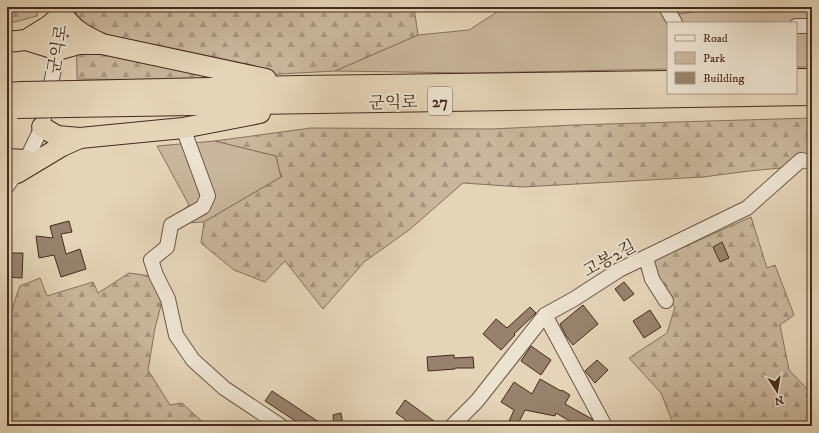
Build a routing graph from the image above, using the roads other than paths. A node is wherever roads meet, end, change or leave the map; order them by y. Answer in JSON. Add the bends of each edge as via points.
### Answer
{"nodes":[{"id":1,"x":666,"y":7,"type":"edge"},
{"id":2,"x":62,"y":10,"type":"edge"},
{"id":3,"x":674,"y":22,"type":"edge"},
{"id":4,"x":797,"y":26,"type":"edge"},
{"id":5,"x":812,"y":26,"type":"edge"},
{"id":6,"x":26,"y":40,"type":"junction"},
{"id":7,"x":7,"y":42,"type":"edge"},
{"id":8,"x":102,"y":44,"type":"junction"},
{"id":9,"x":58,"y":50,"type":"junction"},
{"id":10,"x":797,"y":79,"type":"edge"},
{"id":11,"x":812,"y":79,"type":"edge"},
{"id":12,"x":667,"y":81,"type":"edge"},
{"id":13,"x":299,"y":86,"type":"junction"},
{"id":14,"x":812,"y":95,"type":"edge"},
{"id":15,"x":72,"y":99,"type":"junction"},
{"id":16,"x":13,"y":100,"type":"edge"},
{"id":17,"x":315,"y":103,"type":"junction"},
{"id":18,"x":42,"y":127,"type":"junction"},
{"id":19,"x":183,"y":128,"type":"junction"},
{"id":20,"x":80,"y":138,"type":"junction"},
{"id":21,"x":812,"y":162,"type":"edge"},
{"id":22,"x":14,"y":169,"type":"edge"},
{"id":23,"x":646,"y":258,"type":"junction"},
{"id":24,"x":666,"y":301,"type":"dead end"},
{"id":25,"x":545,"y":315,"type":"junction"},
{"id":26,"x":281,"y":426,"type":"edge"},
{"id":27,"x":452,"y":426,"type":"edge"},
{"id":28,"x":604,"y":426,"type":"edge"}],
"edges":[{"from":1,"to":3,"type":"street"},
{"from":2,"to":6,"type":"highway","via":[[50,25]]},
{"from":2,"to":8,"type":"highway","via":[[70,24],[82,34]]},
{"from":2,"to":9,"type":"street","name":"군익로"},
{"from":4,"to":5,"type":"street"},
{"from":6,"to":7,"type":"highway"},
{"from":6,"to":9,"type":"highway"},
{"from":8,"to":9,"type":"highway","via":[[79,44]]},
{"from":8,"to":13,"type":"highway"},
{"from":9,"to":18,"type":"street","name":"군익로"},
{"from":10,"to":11,"type":"highway"},
{"from":12,"to":13,"type":"highway","name":"군익로","number":"27"},
{"from":13,"to":15,"type":"highway","name":"군익로","number":"27"},
{"from":14,"to":17,"type":"highway","name":"군익로","number":"27"},
{"from":15,"to":16,"type":"highway","name":"군익로","number":"27","bridge":true},
{"from":15,"to":17,"type":"highway","name":"군익로","number":"27"},
{"from":17,"to":19,"type":"highway"},
{"from":18,"to":20,"type":"highway","via":[[57,136]]},
{"from":18,"to":22,"type":"street","name":"군익로"},
{"from":19,"to":20,"type":"highway"},
{"from":19,"to":26,"type":"street","via":[[208,196],[203,207],[171,225],[167,247],[151,260],[168,299],[176,334],[192,360],[224,388]]},
{"from":20,"to":22,"type":"highway"},
{"from":21,"to":23,"type":"street","name":"고봉2길","via":[[801,160],[748,208]]},
{"from":23,"to":24,"type":"street","via":[[652,279]]},
{"from":23,"to":25,"type":"street","name":"고봉2길","via":[[619,270]]},
{"from":25,"to":27,"type":"street","name":"고봉2길","via":[[476,401]]},
{"from":25,"to":28,"type":"street"}]}
